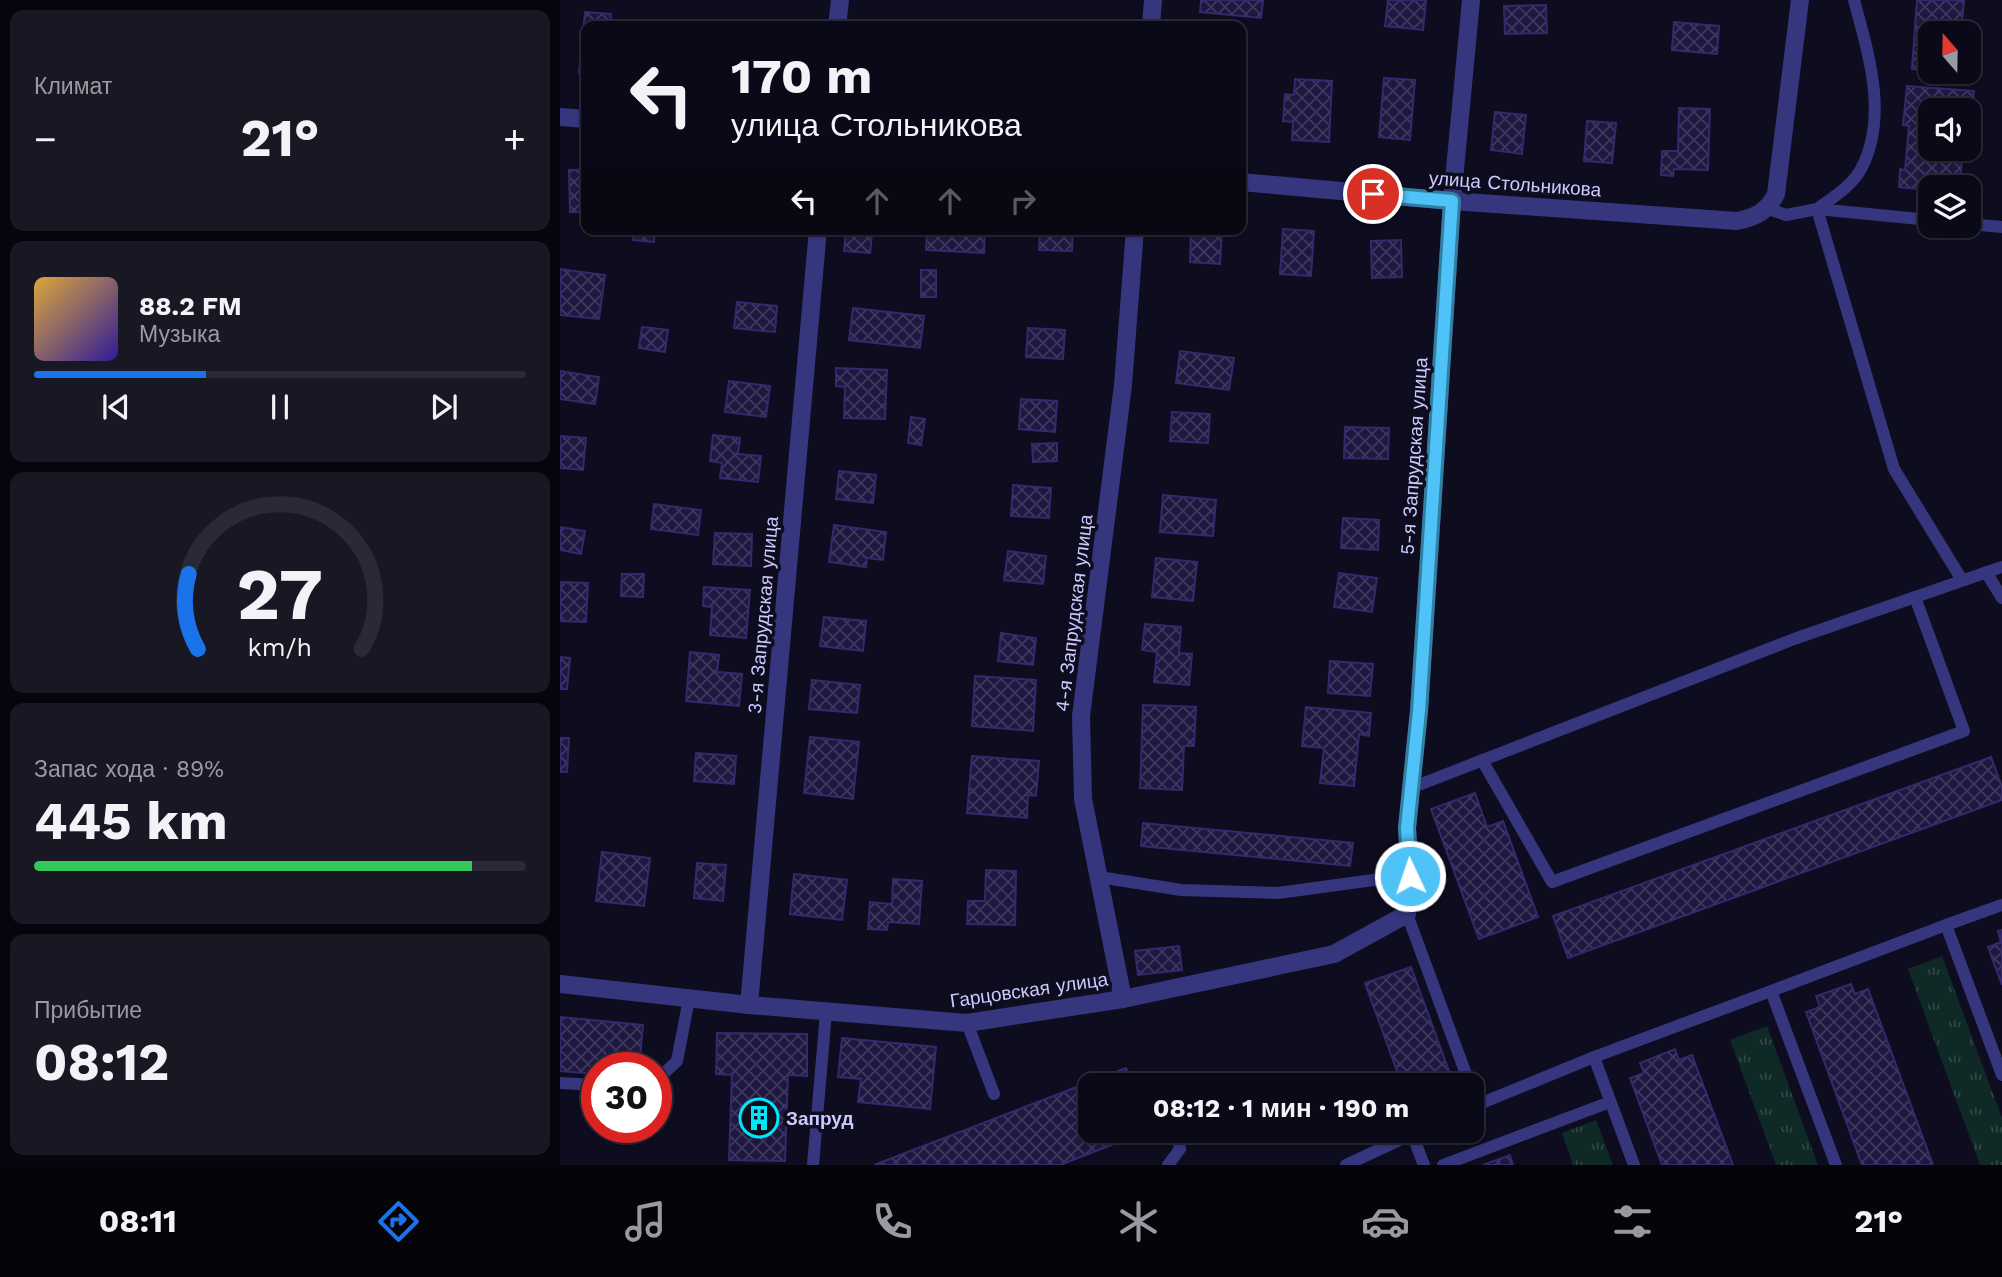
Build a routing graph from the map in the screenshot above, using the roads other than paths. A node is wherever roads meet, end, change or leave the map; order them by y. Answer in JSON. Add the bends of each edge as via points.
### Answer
{"nodes":[{"id":1,"x":840,"y":0,"type":"edge"},
{"id":2,"x":1153,"y":0,"type":"edge"},
{"id":3,"x":1471,"y":0,"type":"edge"},
{"id":4,"x":1800,"y":0,"type":"edge"},
{"id":5,"x":1854,"y":0,"type":"edge"},
{"id":6,"x":838,"y":21,"type":"edge"},
{"id":7,"x":1151,"y":21,"type":"edge"},
{"id":8,"x":560,"y":117,"type":"edge"},
{"id":9,"x":581,"y":119,"type":"edge"},
{"id":10,"x":1246,"y":182,"type":"edge"},
{"id":11,"x":1452,"y":201,"type":"junction"},
{"id":12,"x":1772,"y":202,"type":"junction"},
{"id":13,"x":1817,"y":209,"type":"junction"},
{"id":14,"x":1918,"y":219,"type":"edge"},
{"id":15,"x":1981,"y":225,"type":"edge"},
{"id":16,"x":2002,"y":227,"type":"edge"},
{"id":17,"x":817,"y":235,"type":"edge"},
{"id":18,"x":1135,"y":235,"type":"edge"},
{"id":19,"x":2002,"y":566,"type":"edge"},
{"id":20,"x":1986,"y":572,"type":"junction"},
{"id":21,"x":1962,"y":580,"type":"junction"},
{"id":22,"x":1915,"y":597,"type":"junction"},
{"id":23,"x":2002,"y":598,"type":"edge"},
{"id":24,"x":1482,"y":760,"type":"junction"},
{"id":25,"x":1411,"y":788,"type":"junction"},
{"id":26,"x":1410,"y":876,"type":"junction"},
{"id":27,"x":1099,"y":877,"type":"junction"},
{"id":28,"x":2002,"y":905,"type":"edge"},
{"id":29,"x":1407,"y":914,"type":"junction"},
{"id":30,"x":1946,"y":925,"type":"junction"},
{"id":31,"x":560,"y":984,"type":"edge"},
{"id":32,"x":1771,"y":991,"type":"junction"},
{"id":33,"x":689,"y":999,"type":"junction"},
{"id":34,"x":1124,"y":999,"type":"junction"},
{"id":35,"x":749,"y":1005,"type":"junction"},
{"id":36,"x":826,"y":1012,"type":"junction"},
{"id":37,"x":967,"y":1023,"type":"junction"},
{"id":38,"x":1594,"y":1057,"type":"junction"},
{"id":39,"x":672,"y":1066,"type":"edge"},
{"id":40,"x":1466,"y":1073,"type":"edge"},
{"id":41,"x":2002,"y":1075,"type":"edge"},
{"id":42,"x":560,"y":1083,"type":"edge"},
{"id":43,"x":581,"y":1084,"type":"edge"},
{"id":44,"x":994,"y":1094,"type":"dead end"},
{"id":45,"x":1484,"y":1102,"type":"edge"},
{"id":46,"x":1610,"y":1102,"type":"junction"},
{"id":47,"x":1179,"y":1143,"type":"edge"},
{"id":48,"x":1393,"y":1143,"type":"edge"},
{"id":49,"x":1419,"y":1143,"type":"edge"},
{"id":50,"x":813,"y":1165,"type":"edge"},
{"id":51,"x":1168,"y":1165,"type":"edge"},
{"id":52,"x":1346,"y":1165,"type":"edge"},
{"id":53,"x":1424,"y":1165,"type":"edge"},
{"id":54,"x":1443,"y":1165,"type":"edge"},
{"id":55,"x":1634,"y":1165,"type":"edge"},
{"id":56,"x":1836,"y":1165,"type":"edge"}],
"edges":[{"from":1,"to":6,"type":"street"},
{"from":2,"to":7,"type":"street"},
{"from":3,"to":11,"type":"street","name":"5-я Запрудская улица"},
{"from":4,"to":12,"type":"street"},
{"from":5,"to":13,"type":"lane","via":[[1875,83],[1870,143],[1860,170],[1838,195]]},
{"from":8,"to":9,"type":"street"},
{"from":10,"to":11,"type":"street","name":"улица Стольникова"},
{"from":11,"to":12,"type":"street","name":"улица Стольникова","via":[[1737,221],[1752,218]]},
{"from":11,"to":25,"type":"street","name":"5-я Запрудская улица"},
{"from":12,"to":13,"type":"lane","via":[[1786,215]]},
{"from":13,"to":14,"type":"lane"},
{"from":13,"to":21,"type":"lane","via":[[1894,469]]},
{"from":15,"to":16,"type":"lane"},
{"from":17,"to":35,"type":"street","name":"3-я Запрудская улица"},
{"from":18,"to":27,"type":"street","name":"4-я Запрудская улица","via":[[1123,385],[1081,716],[1083,799]]},
{"from":19,"to":20,"type":"lane"},
{"from":20,"to":21,"type":"lane"},
{"from":20,"to":23,"type":"lane"},
{"from":21,"to":22,"type":"lane"},
{"from":22,"to":24,"type":"lane"},
{"from":22,"to":24,"type":"lane","via":[[1964,731],[1552,882]]},
{"from":24,"to":25,"type":"lane"},
{"from":25,"to":26,"type":"street","name":"5-я Запрудская улица","via":[[1407,828]]},
{"from":26,"to":27,"type":"lane","via":[[1278,893],[1181,890]]},
{"from":26,"to":29,"type":"street","name":"5-я Запрудская улица"},
{"from":27,"to":34,"type":"street","name":"4-я Запрудская улица"},
{"from":28,"to":30,"type":"lane"},
{"from":29,"to":34,"type":"street","name":"Гарцовская улица","via":[[1334,954]]},
{"from":29,"to":40,"type":"lane"},
{"from":30,"to":32,"type":"lane"},
{"from":30,"to":41,"type":"lane"},
{"from":31,"to":33,"type":"street","name":"Гарцовская улица"},
{"from":32,"to":38,"type":"lane"},
{"from":32,"to":56,"type":"lane"},
{"from":33,"to":35,"type":"street","name":"Гарцовская улица"},
{"from":33,"to":39,"type":"lane","via":[[677,1061]]},
{"from":34,"to":37,"type":"street","name":"Гарцовская улица"},
{"from":35,"to":36,"type":"street","name":"Гарцовская улица"},
{"from":36,"to":37,"type":"street","name":"Гарцовская улица"},
{"from":36,"to":50,"type":"lane"},
{"from":37,"to":44,"type":"lane"},
{"from":38,"to":45,"type":"lane"},
{"from":38,"to":46,"type":"lane"},
{"from":42,"to":43,"type":"lane"},
{"from":46,"to":54,"type":"lane"},
{"from":46,"to":55,"type":"lane"},
{"from":47,"to":51,"type":"lane","via":[[1180,1149]]},
{"from":48,"to":52,"type":"lane"},
{"from":49,"to":53,"type":"lane"}]}
